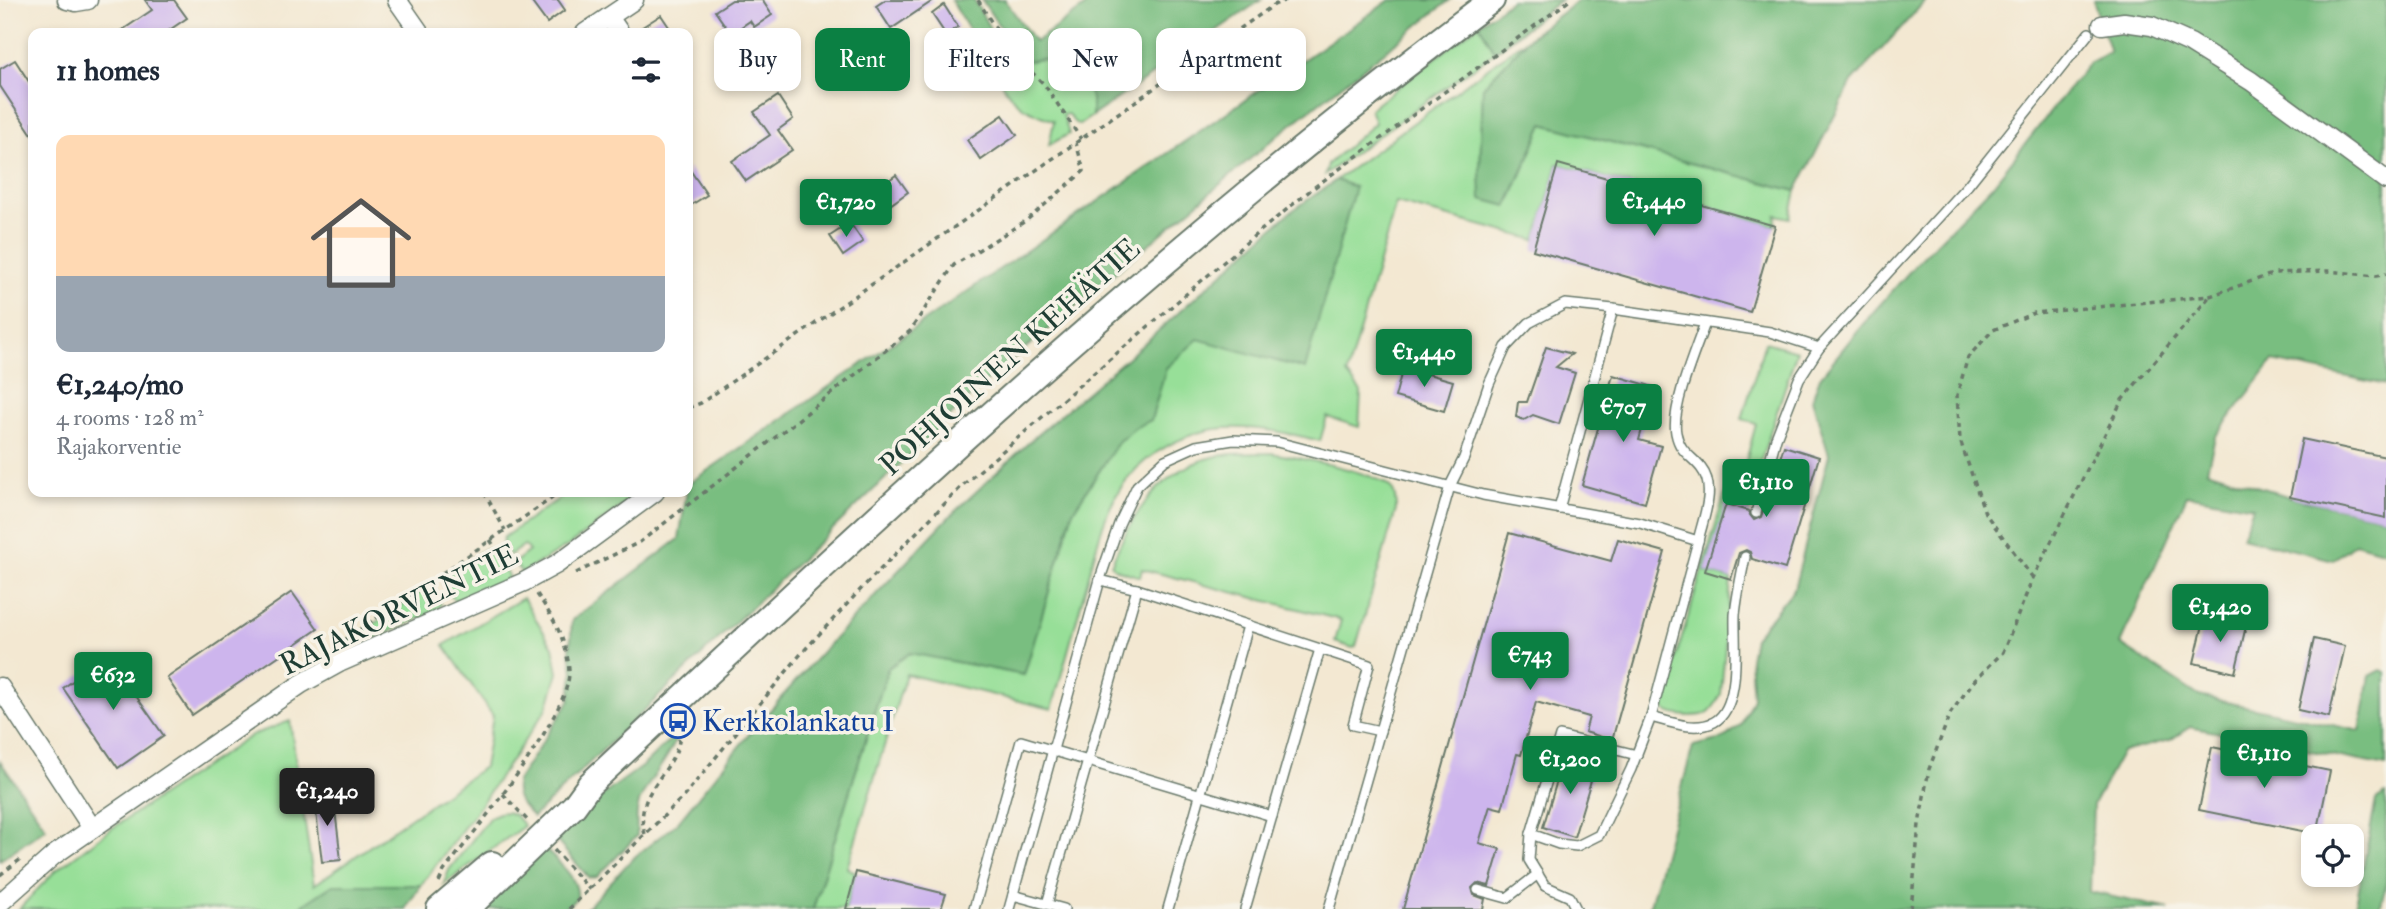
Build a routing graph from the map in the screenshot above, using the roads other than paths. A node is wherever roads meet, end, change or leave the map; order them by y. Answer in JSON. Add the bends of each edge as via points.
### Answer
{"nodes":[{"id":1,"x":67,"y":0,"type":"edge"},
{"id":2,"x":88,"y":0,"type":"edge"},
{"id":3,"x":397,"y":0,"type":"edge"},
{"id":4,"x":634,"y":0,"type":"edge"},
{"id":5,"x":1492,"y":0,"type":"edge"},
{"id":6,"x":609,"y":17,"type":"junction"},
{"id":7,"x":417,"y":28,"type":"edge"},
{"id":8,"x":592,"y":28,"type":"edge"},
{"id":9,"x":617,"y":28,"type":"edge"},
{"id":10,"x":2095,"y":29,"type":"joint"},
{"id":11,"x":2386,"y":180,"type":"edge"},
{"id":12,"x":1613,"y":309,"type":"junction"},
{"id":13,"x":1705,"y":323,"type":"junction"},
{"id":14,"x":1819,"y":348,"type":"junction"},
{"id":15,"x":1450,"y":486,"type":"junction"},
{"id":16,"x":648,"y":497,"type":"edge"},
{"id":17,"x":1559,"y":509,"type":"junction"},
{"id":18,"x":1756,"y":513,"type":"dead end"},
{"id":19,"x":1698,"y":541,"type":"junction"},
{"id":20,"x":1745,"y":557,"type":"dead end"},
{"id":21,"x":1100,"y":580,"type":"junction"},
{"id":22,"x":1137,"y":589,"type":"junction"},
{"id":23,"x":1248,"y":626,"type":"junction"},
{"id":24,"x":1320,"y":649,"type":"junction"},
{"id":25,"x":0,"y":687,"type":"edge"},
{"id":26,"x":1651,"y":717,"type":"junction"},
{"id":27,"x":1380,"y":731,"type":"junction"},
{"id":28,"x":1053,"y":751,"type":"junction"},
{"id":29,"x":1636,"y":755,"type":"junction"},
{"id":30,"x":1088,"y":761,"type":"junction"},
{"id":31,"x":590,"y":784,"type":"junction"},
{"id":32,"x":1200,"y":795,"type":"junction"},
{"id":33,"x":1272,"y":816,"type":"junction"},
{"id":34,"x":92,"y":828,"type":"junction"},
{"id":35,"x":1531,"y":834,"type":"junction"},
{"id":36,"x":1538,"y":874,"type":"junction"},
{"id":37,"x":1478,"y":890,"type":"dead end"},
{"id":38,"x":1013,"y":895,"type":"junction"},
{"id":39,"x":436,"y":901,"type":"edge"},
{"id":40,"x":0,"y":903,"type":"edge"},
{"id":41,"x":1047,"y":904,"type":"junction"},
{"id":42,"x":467,"y":909,"type":"edge"},
{"id":43,"x":974,"y":909,"type":"edge"},
{"id":44,"x":1009,"y":909,"type":"edge"},
{"id":45,"x":1064,"y":909,"type":"edge"},
{"id":46,"x":1168,"y":909,"type":"edge"},
{"id":47,"x":1245,"y":909,"type":"edge"},
{"id":48,"x":1329,"y":909,"type":"edge"},
{"id":49,"x":1576,"y":909,"type":"edge"}],
"edges":[{"from":1,"to":2,"type":"street"},
{"from":3,"to":7,"type":"street"},
{"from":4,"to":6,"type":"street"},
{"from":5,"to":31,"type":"main road","name":"POHJOINEN KEHÄTIE","via":[[1245,195],[1062,352]]},
{"from":6,"to":8,"type":"street"},
{"from":6,"to":9,"type":"street"},
{"from":10,"to":11,"type":"street","via":[[2124,22],[2152,26],[2190,43],[2251,81]]},
{"from":10,"to":14,"type":"lane","via":[[1968,185]]},
{"from":12,"to":13,"type":"lane"},
{"from":12,"to":15,"type":"lane","via":[[1565,304],[1529,323],[1506,347]]},
{"from":12,"to":17,"type":"lane"},
{"from":13,"to":14,"type":"lane","via":[[1770,332]]},
{"from":13,"to":19,"type":"lane","via":[[1675,415],[1676,435],[1686,456],[1702,468],[1710,489]]},
{"from":14,"to":18,"type":"lane","via":[[1798,379]]},
{"from":15,"to":17,"type":"lane"},
{"from":15,"to":21,"type":"lane","via":[[1278,442],[1233,440],[1196,446],[1165,460],[1138,486]]},
{"from":15,"to":27,"type":"lane"},
{"from":16,"to":34,"type":"street","name":"RAJAKORVENTIE","via":[[557,564],[524,582],[301,684]]},
{"from":17,"to":19,"type":"lane","via":[[1640,523]]},
{"from":19,"to":26,"type":"lane"},
{"from":20,"to":26,"type":"lane","via":[[1735,616],[1734,688],[1726,709],[1715,721],[1702,725]]},
{"from":21,"to":22,"type":"lane"},
{"from":21,"to":28,"type":"lane"},
{"from":22,"to":23,"type":"lane"},
{"from":22,"to":30,"type":"lane"},
{"from":23,"to":24,"type":"lane"},
{"from":23,"to":32,"type":"lane"},
{"from":24,"to":27,"type":"lane","via":[[1369,666],[1353,725]]},
{"from":24,"to":33,"type":"lane"},
{"from":25,"to":34,"type":"street"},
{"from":26,"to":29,"type":"lane"},
{"from":27,"to":48,"type":"lane"},
{"from":28,"to":30,"type":"lane"},
{"from":28,"to":38,"type":"lane"},
{"from":28,"to":43,"type":"lane","via":[[1021,741]]},
{"from":29,"to":35,"type":"lane","via":[[1599,835],[1577,846]]},
{"from":29,"to":35,"type":"lane","via":[[1560,736]]},
{"from":30,"to":32,"type":"lane"},
{"from":30,"to":41,"type":"lane"},
{"from":31,"to":39,"type":"main road","name":"POHJOINEN KEHÄTIE"},
{"from":31,"to":42,"type":"main road","name":"POHJOINEN KEHÄTIE","via":[[574,806]]},
{"from":32,"to":33,"type":"lane"},
{"from":32,"to":46,"type":"lane"},
{"from":33,"to":47,"type":"lane"},
{"from":34,"to":40,"type":"street","name":"RAJAKORVENTIE"},
{"from":35,"to":36,"type":"lane","via":[[1529,860]]},
{"from":36,"to":37,"type":"lane","via":[[1507,898]]},
{"from":36,"to":49,"type":"lane","via":[[1545,886],[1570,897]]},
{"from":38,"to":41,"type":"lane"},
{"from":38,"to":44,"type":"lane"},
{"from":41,"to":45,"type":"lane"}]}
